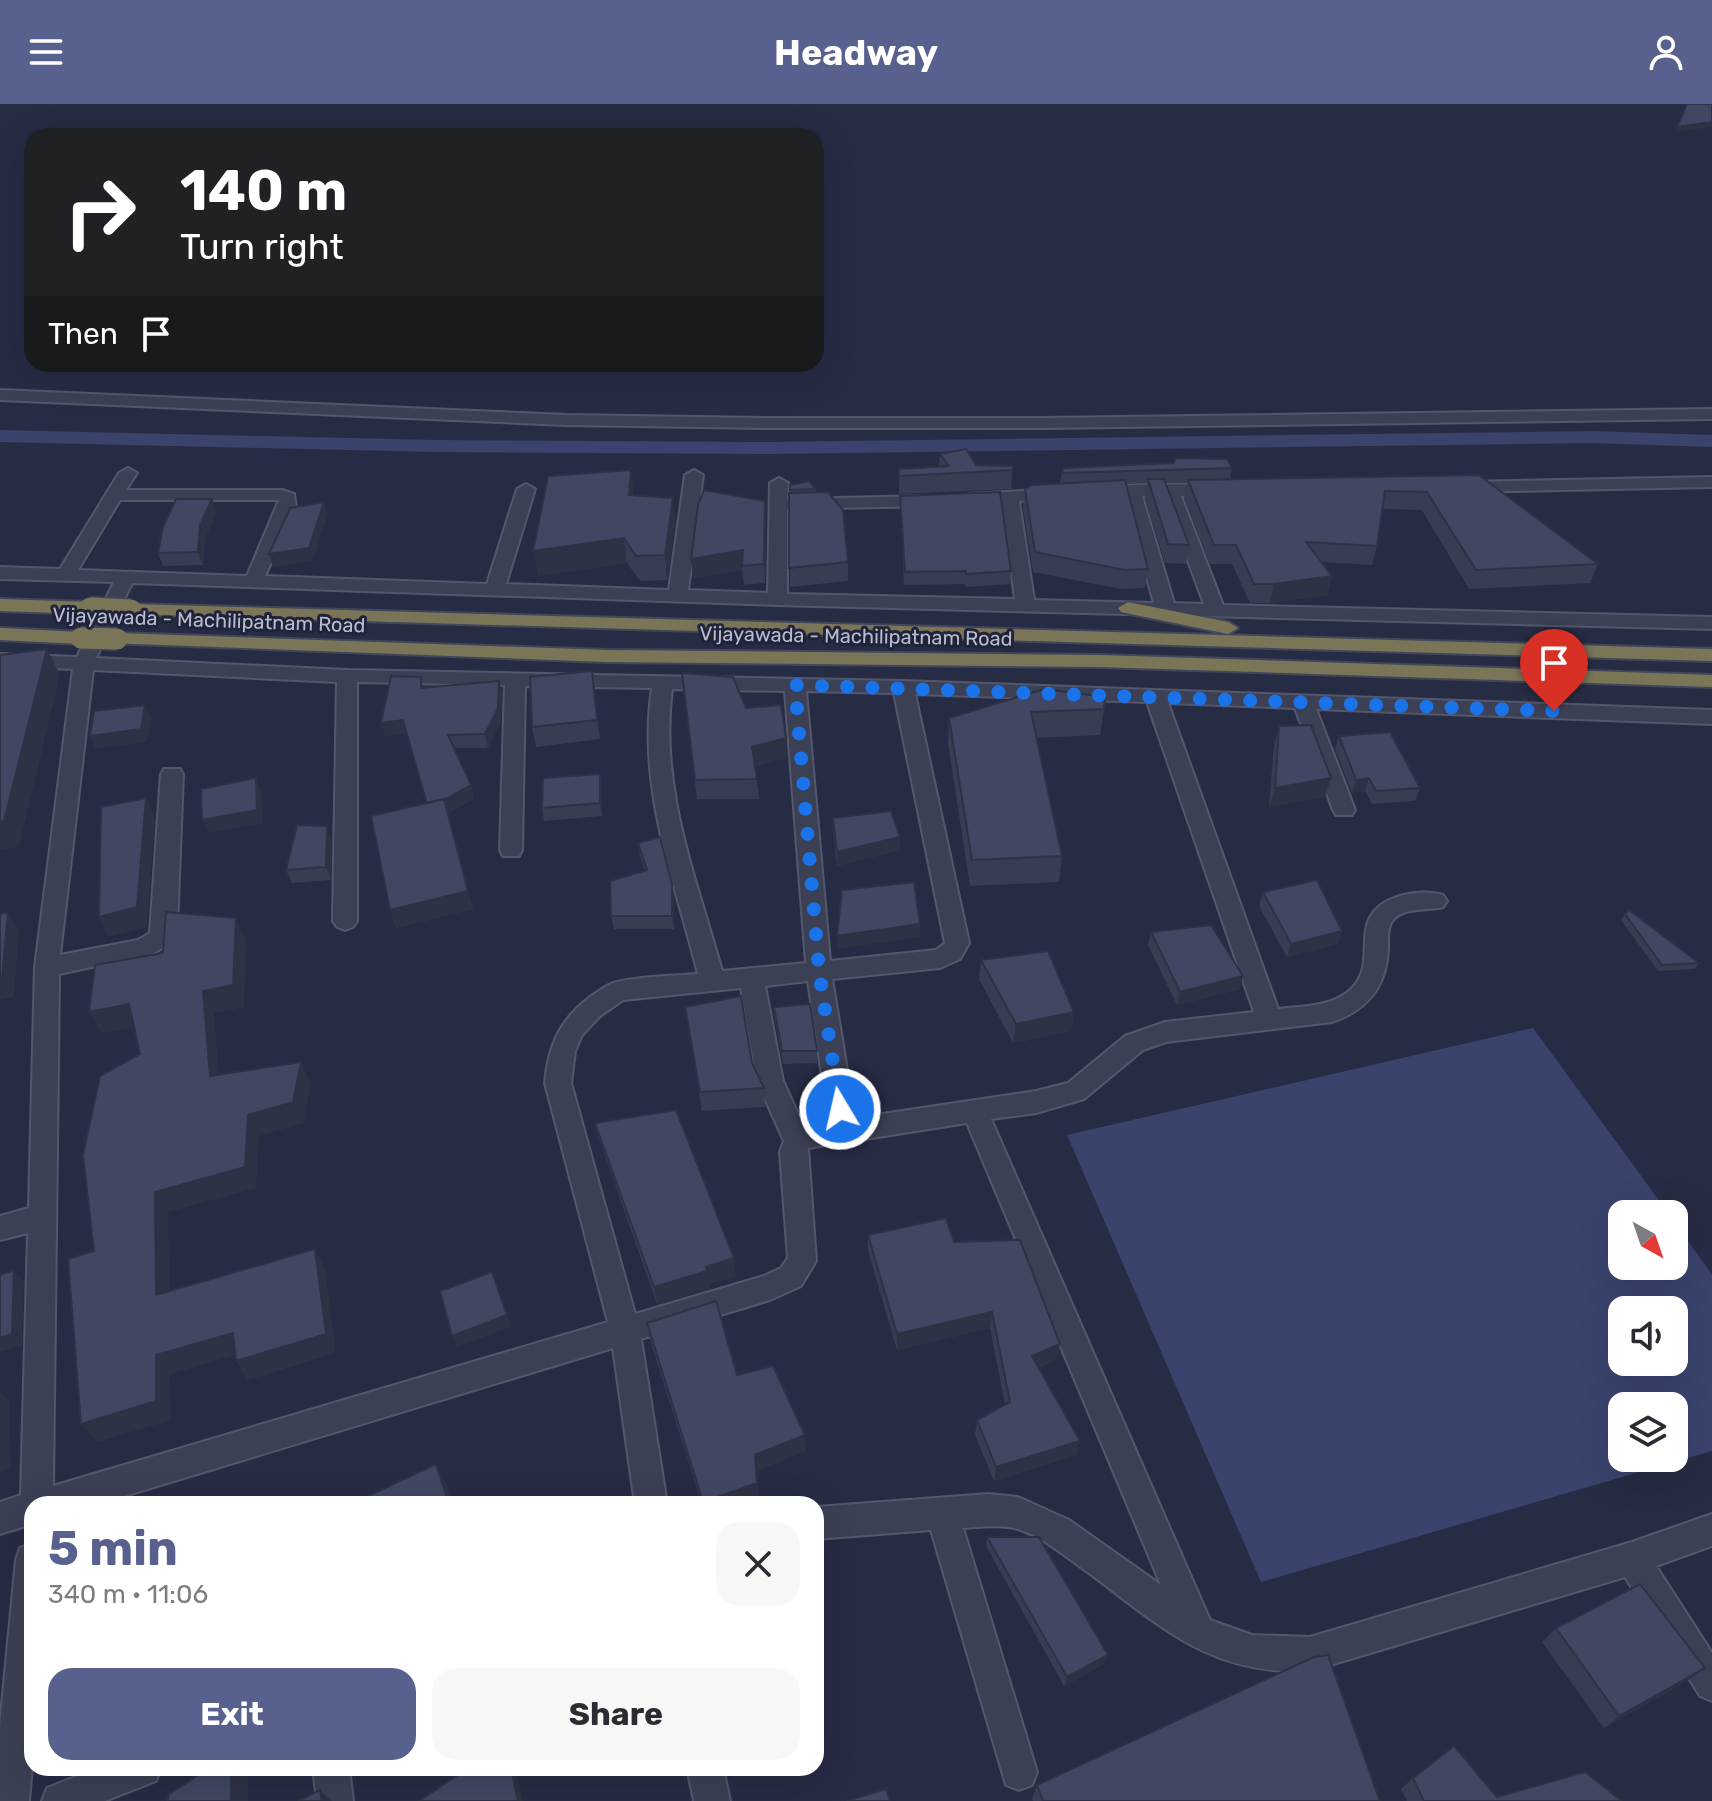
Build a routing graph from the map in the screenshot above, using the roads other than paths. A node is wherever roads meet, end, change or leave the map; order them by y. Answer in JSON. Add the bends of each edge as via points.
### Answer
{"nodes":[{"id":1,"x":0,"y":395,"type":"edge"},
{"id":2,"x":1712,"y":414,"type":"edge"},
{"id":3,"x":128,"y":473,"type":"dead end"},
{"id":4,"x":694,"y":475,"type":"dead end"},
{"id":5,"x":1712,"y":482,"type":"edge"},
{"id":6,"x":779,"y":483,"type":"dead end"},
{"id":7,"x":1448,"y":488,"type":"edge"},
{"id":8,"x":526,"y":489,"type":"dead end"},
{"id":9,"x":1131,"y":490,"type":"junction"},
{"id":10,"x":1170,"y":490,"type":"junction"},
{"id":11,"x":1233,"y":490,"type":"edge"},
{"id":12,"x":114,"y":495,"type":"junction"},
{"id":13,"x":1010,"y":497,"type":"junction"},
{"id":14,"x":779,"y":504,"type":"junction"},
{"id":15,"x":0,"y":573,"type":"edge"},
{"id":16,"x":66,"y":575,"type":"junction"},
{"id":17,"x":126,"y":577,"type":"junction"},
{"id":18,"x":254,"y":581,"type":"junction"},
{"id":19,"x":495,"y":589,"type":"junction"},
{"id":20,"x":678,"y":594,"type":"junction"},
{"id":21,"x":777,"y":599,"type":"junction"},
{"id":22,"x":1025,"y":604,"type":"junction"},
{"id":23,"x":0,"y":605,"type":"edge"},
{"id":24,"x":1128,"y":608,"type":"junction"},
{"id":25,"x":1166,"y":610,"type":"junction"},
{"id":26,"x":1216,"y":610,"type":"junction"},
{"id":27,"x":1712,"y":623,"type":"edge"},
{"id":28,"x":0,"y":634,"type":"edge"},
{"id":29,"x":1267,"y":641,"type":"junction"},
{"id":30,"x":82,"y":651,"type":"junction"},
{"id":31,"x":1712,"y":655,"type":"edge"},
{"id":32,"x":0,"y":660,"type":"edge"},
{"id":33,"x":347,"y":676,"type":"junction"},
{"id":34,"x":515,"y":680,"type":"junction"},
{"id":35,"x":1712,"y":681,"type":"edge"},
{"id":36,"x":663,"y":684,"type":"junction"},
{"id":37,"x":795,"y":685,"type":"junction"},
{"id":38,"x":903,"y":687,"type":"junction"},
{"id":39,"x":1155,"y":696,"type":"junction"},
{"id":40,"x":1302,"y":700,"type":"junction"},
{"id":41,"x":1712,"y":717,"type":"edge"},
{"id":42,"x":172,"y":774,"type":"dead end"},
{"id":43,"x":1344,"y":810,"type":"dead end"},
{"id":44,"x":511,"y":850,"type":"dead end"},
{"id":45,"x":1435,"y":901,"type":"dead end"},
{"id":46,"x":345,"y":921,"type":"dead end"},
{"id":47,"x":47,"y":967,"type":"junction"},
{"id":48,"x":819,"y":971,"type":"junction"},
{"id":49,"x":751,"y":976,"type":"junction"},
{"id":50,"x":712,"y":979,"type":"junction"},
{"id":51,"x":1269,"y":1019,"type":"junction"},
{"id":52,"x":975,"y":1112,"type":"junction"},
{"id":53,"x":844,"y":1132,"type":"junction"},
{"id":54,"x":797,"y":1141,"type":"junction"},
{"id":55,"x":42,"y":1217,"type":"junction"},
{"id":56,"x":0,"y":1228,"type":"edge"},
{"id":57,"x":625,"y":1329,"type":"junction"},
{"id":58,"x":37,"y":1496,"type":"edge"},
{"id":59,"x":72,"y":1496,"type":"edge"},
{"id":60,"x":650,"y":1496,"type":"edge"},
{"id":61,"x":24,"y":1510,"type":"edge"},
{"id":62,"x":942,"y":1513,"type":"junction"},
{"id":63,"x":0,"y":1518,"type":"edge"},
{"id":64,"x":824,"y":1522,"type":"edge"},
{"id":65,"x":1712,"y":1530,"type":"edge"},
{"id":66,"x":1632,"y":1558,"type":"junction"},
{"id":67,"x":1198,"y":1632,"type":"junction"},
{"id":68,"x":24,"y":1652,"type":"edge"},
{"id":69,"x":1712,"y":1684,"type":"edge"},
{"id":70,"x":1019,"y":1772,"type":"dead end"},
{"id":71,"x":123,"y":1776,"type":"edge"},
{"id":72,"x":332,"y":1776,"type":"edge"},
{"id":73,"x":707,"y":1776,"type":"edge"},
{"id":74,"x":11,"y":1801,"type":"edge"},
{"id":75,"x":60,"y":1801,"type":"edge"},
{"id":76,"x":335,"y":1801,"type":"edge"},
{"id":77,"x":712,"y":1801,"type":"edge"}],
"edges":[{"from":1,"to":2,"type":"street","via":[[566,420],[764,423]]},
{"from":3,"to":12,"type":"street"},
{"from":4,"to":20,"type":"street"},
{"from":5,"to":7,"type":"street"},
{"from":6,"to":14,"type":"street"},
{"from":8,"to":19,"type":"street"},
{"from":9,"to":10,"type":"street"},
{"from":9,"to":13,"type":"street"},
{"from":9,"to":25,"type":"street"},
{"from":10,"to":11,"type":"street"},
{"from":10,"to":26,"type":"street"},
{"from":12,"to":16,"type":"street"},
{"from":12,"to":18,"type":"street","via":[[288,498]]},
{"from":13,"to":14,"type":"street"},
{"from":13,"to":22,"type":"street"},
{"from":14,"to":21,"type":"street"},
{"from":15,"to":16,"type":"street"},
{"from":16,"to":17,"type":"street"},
{"from":17,"to":18,"type":"street"},
{"from":17,"to":30,"type":"street"},
{"from":18,"to":19,"type":"street"},
{"from":19,"to":20,"type":"street"},
{"from":20,"to":21,"type":"street"},
{"from":21,"to":22,"type":"street"},
{"from":22,"to":24,"type":"street"},
{"from":23,"to":29,"type":"highway","name":"Vijayawada - Machilipatnam Road","bridge":true},
{"from":24,"to":25,"type":"street"},
{"from":24,"to":29,"type":"highway"},
{"from":25,"to":26,"type":"street"},
{"from":26,"to":27,"type":"street"},
{"from":28,"to":30,"type":"highway","name":"Vijayawada - Machilipatnam Road"},
{"from":29,"to":31,"type":"highway","name":"Vijayawada - Machilipatnam Road"},
{"from":30,"to":32,"type":"street"},
{"from":30,"to":33,"type":"street"},
{"from":30,"to":35,"type":"highway","name":"Vijayawada - Machilipatnam Road","bridge":true,"via":[[117,639],[607,656],[1100,661]]},
{"from":30,"to":47,"type":"street"},
{"from":33,"to":34,"type":"street"},
{"from":33,"to":46,"type":"street"},
{"from":34,"to":36,"type":"street"},
{"from":34,"to":44,"type":"street"},
{"from":36,"to":37,"type":"street"},
{"from":36,"to":50,"type":"street","via":[[655,719],[656,755],[669,825]]},
{"from":37,"to":38,"type":"street"},
{"from":37,"to":48,"type":"street"},
{"from":38,"to":39,"type":"street"},
{"from":38,"to":48,"type":"street","via":[[957,943],[940,959]]},
{"from":39,"to":40,"type":"street"},
{"from":39,"to":51,"type":"street"},
{"from":40,"to":41,"type":"street"},
{"from":40,"to":43,"type":"street"},
{"from":42,"to":47,"type":"street","via":[[165,928],[159,939],[144,948]]},
{"from":45,"to":51,"type":"street","via":[[1391,905],[1380,918],[1366,990],[1350,1003],[1332,1012]]},
{"from":47,"to":55,"type":"street"},
{"from":48,"to":49,"type":"street"},
{"from":48,"to":53,"type":"street"},
{"from":49,"to":50,"type":"street"},
{"from":49,"to":54,"type":"street","via":[[770,1081]]},
{"from":50,"to":57,"type":"street","via":[[618,991],[570,1030],[559,1054],[558,1083]]},
{"from":51,"to":52,"type":"street","via":[[1165,1032],[1134,1043],[1075,1092]]},
{"from":52,"to":53,"type":"street"},
{"from":52,"to":67,"type":"street"},
{"from":53,"to":54,"type":"street"},
{"from":54,"to":57,"type":"street","via":[[793,1152],[802,1261],[791,1277]]},
{"from":55,"to":56,"type":"street"},
{"from":55,"to":58,"type":"street"},
{"from":57,"to":59,"type":"street"},
{"from":57,"to":60,"type":"street"},
{"from":61,"to":63,"type":"street"},
{"from":62,"to":64,"type":"street"},
{"from":62,"to":67,"type":"street","via":[[1018,1513],[1058,1531]]},
{"from":62,"to":70,"type":"street"},
{"from":65,"to":66,"type":"street"},
{"from":66,"to":67,"type":"street","via":[[1310,1654],[1267,1657]]},
{"from":66,"to":69,"type":"street"},
{"from":68,"to":74,"type":"street"},
{"from":71,"to":75,"type":"street"},
{"from":72,"to":76,"type":"street"},
{"from":73,"to":77,"type":"street"}]}
